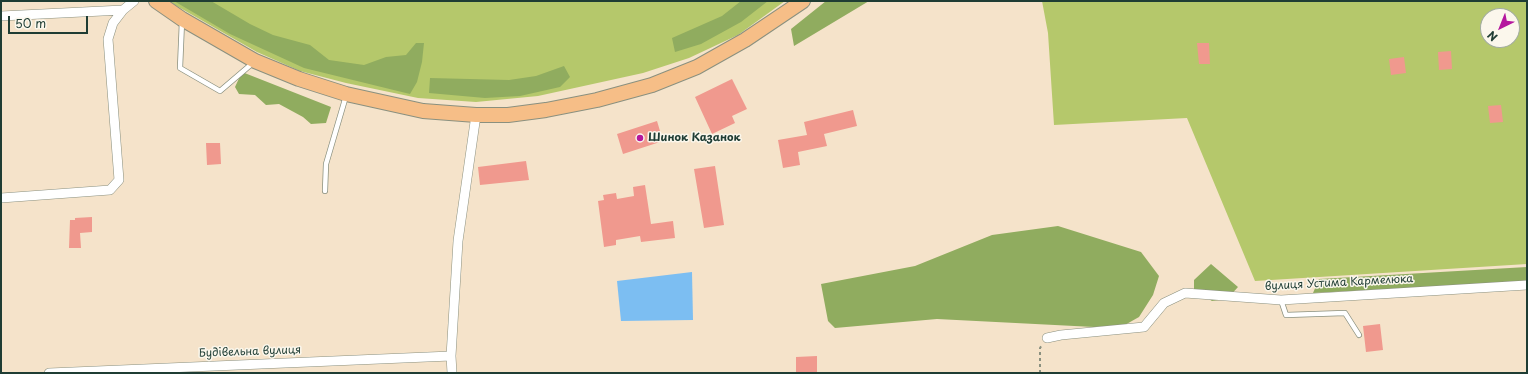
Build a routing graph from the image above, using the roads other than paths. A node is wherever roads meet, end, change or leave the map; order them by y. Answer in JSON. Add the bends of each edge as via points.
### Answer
{"nodes":[{"id":1,"x":156,"y":1,"type":"edge"},
{"id":2,"x":803,"y":1,"type":"edge"},
{"id":3,"x":128,"y":5,"type":"edge"},
{"id":4,"x":1,"y":16,"type":"edge"},
{"id":5,"x":182,"y":19,"type":"junction"},
{"id":6,"x":255,"y":61,"type":"junction"},
{"id":7,"x":346,"y":94,"type":"junction"},
{"id":8,"x":476,"y":115,"type":"junction"},
{"id":9,"x":325,"y":191,"type":"dead end"},
{"id":10,"x":1,"y":198,"type":"edge"},
{"id":11,"x":1527,"y":285,"type":"edge"},
{"id":12,"x":1281,"y":300,"type":"junction"},
{"id":13,"x":1359,"y":336,"type":"dead end"},
{"id":14,"x":1047,"y":338,"type":"road end"},
{"id":15,"x":451,"y":356,"type":"junction"},
{"id":16,"x":50,"y":373,"type":"edge"},
{"id":17,"x":452,"y":373,"type":"edge"}],
"edges":[{"from":1,"to":5,"type":"main road"},
{"from":2,"to":8,"type":"main road","via":[[745,40],[697,67],[652,85],[546,110],[508,115]]},
{"from":3,"to":4,"type":"street"},
{"from":3,"to":10,"type":"street","via":[[113,23],[108,39],[119,180],[110,190]]},
{"from":5,"to":6,"type":"main road"},
{"from":5,"to":6,"type":"lane","via":[[180,68],[220,91]]},
{"from":6,"to":7,"type":"main road"},
{"from":7,"to":8,"type":"main road","via":[[423,111]]},
{"from":7,"to":9,"type":"lane","via":[[326,164]]},
{"from":8,"to":15,"type":"street","via":[[458,241]]},
{"from":11,"to":12,"type":"street","name":"вулиця Устима Кармелюка"},
{"from":12,"to":13,"type":"lane","via":[[1286,315],[1345,313]]},
{"from":12,"to":14,"type":"street","name":"вулиця Устима Кармелюка","via":[[1185,293],[1164,303],[1144,327]]},
{"from":15,"to":16,"type":"street","name":"Будівельна вулиця"},
{"from":15,"to":17,"type":"street"}]}
